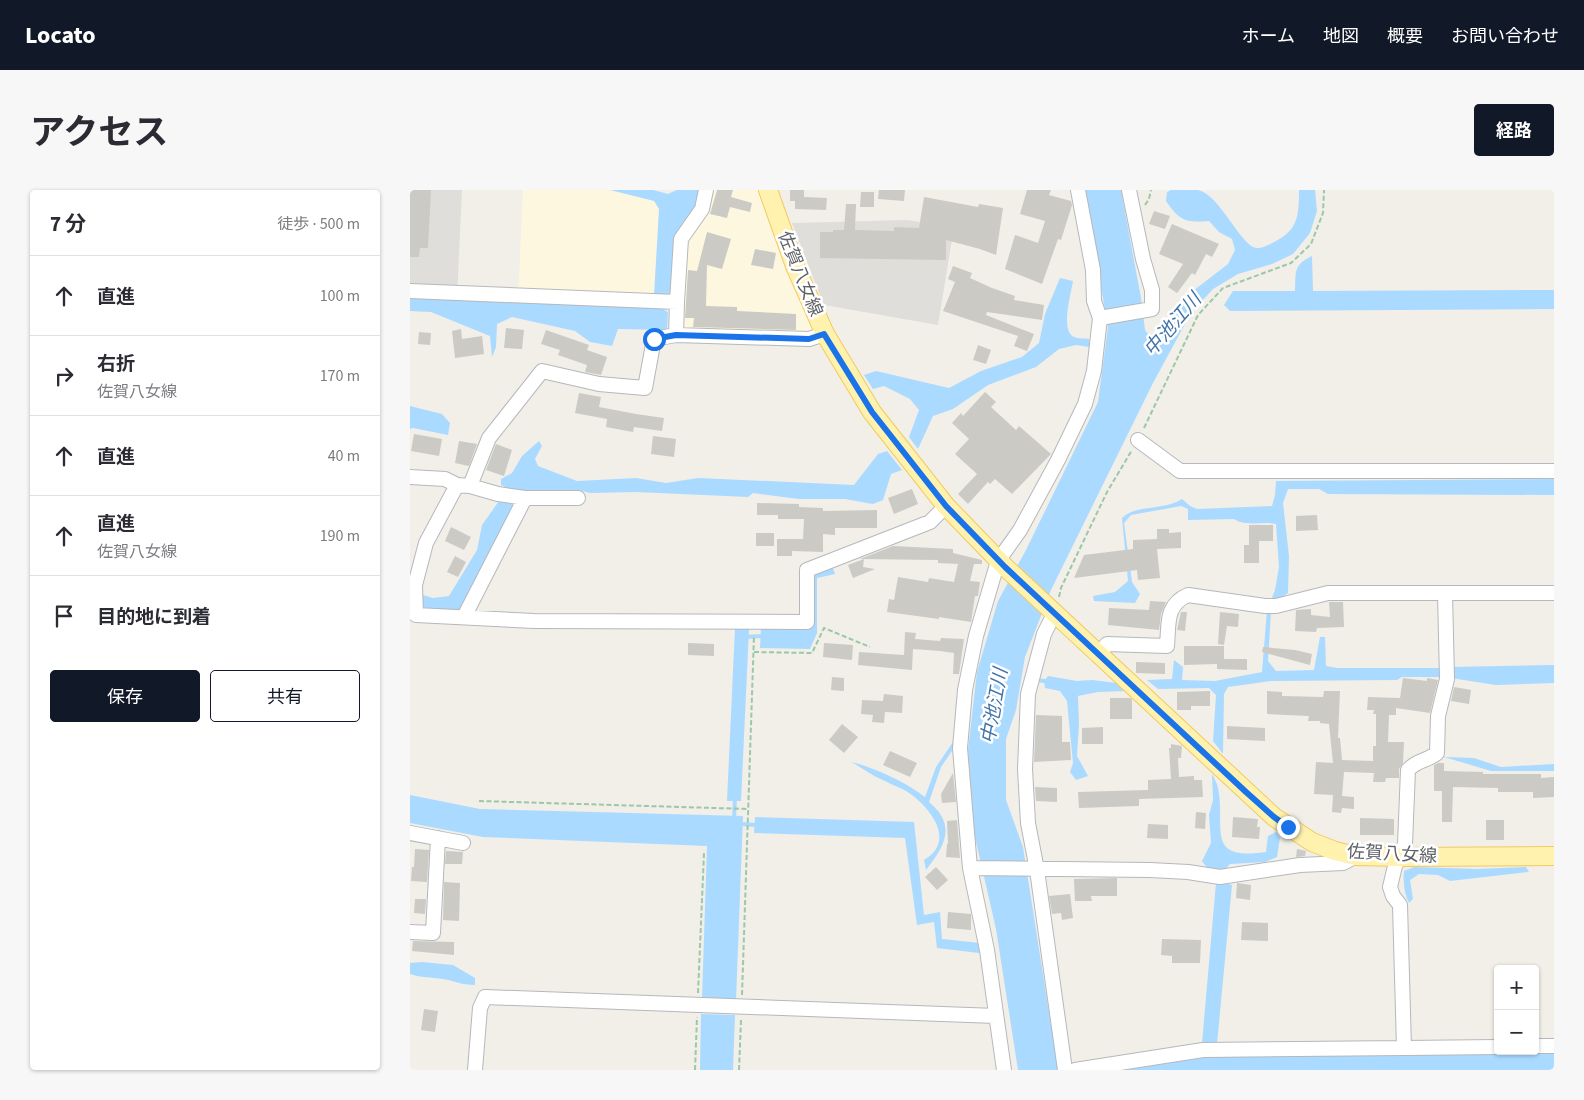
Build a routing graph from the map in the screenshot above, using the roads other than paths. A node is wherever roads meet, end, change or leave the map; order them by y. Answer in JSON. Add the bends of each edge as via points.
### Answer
{"nodes":[{"id":1,"x":706,"y":190,"type":"edge"},
{"id":2,"x":768,"y":190,"type":"edge"},
{"id":3,"x":1078,"y":190,"type":"edge"},
{"id":4,"x":1129,"y":190,"type":"edge"},
{"id":5,"x":410,"y":291,"type":"edge"},
{"id":6,"x":667,"y":302,"type":"junction"},
{"id":7,"x":1100,"y":318,"type":"junction"},
{"id":8,"x":824,"y":334,"type":"junction"},
{"id":9,"x":676,"y":335,"type":"junction"},
{"id":10,"x":1138,"y":440,"type":"road end"},
{"id":11,"x":1554,"y":471,"type":"edge"},
{"id":12,"x":410,"y":477,"type":"edge"},
{"id":13,"x":464,"y":485,"type":"junction"},
{"id":14,"x":525,"y":498,"type":"junction"},
{"id":15,"x":578,"y":498,"type":"dead end"},
{"id":16,"x":946,"y":506,"type":"junction"},
{"id":17,"x":1002,"y":564,"type":"junction"},
{"id":18,"x":413,"y":585,"type":"edge"},
{"id":19,"x":1445,"y":593,"type":"junction"},
{"id":20,"x":1554,"y":593,"type":"edge"},
{"id":21,"x":1052,"y":612,"type":"junction"},
{"id":22,"x":464,"y":617,"type":"junction"},
{"id":23,"x":1098,"y":655,"type":"junction"},
{"id":24,"x":410,"y":833,"type":"edge"},
{"id":25,"x":438,"y":838,"type":"junction"},
{"id":26,"x":463,"y":844,"type":"dead end"},
{"id":27,"x":1356,"y":856,"type":"junction"},
{"id":28,"x":1554,"y":856,"type":"edge"},
{"id":29,"x":1399,"y":857,"type":"junction"},
{"id":30,"x":972,"y":868,"type":"junction"},
{"id":31,"x":1037,"y":870,"type":"junction"},
{"id":32,"x":410,"y":932,"type":"edge"},
{"id":33,"x":996,"y":1016,"type":"junction"},
{"id":34,"x":1539,"y":1046,"type":"edge"},
{"id":35,"x":1554,"y":1046,"type":"edge"},
{"id":36,"x":1494,"y":1047,"type":"edge"},
{"id":37,"x":1404,"y":1048,"type":"junction"},
{"id":38,"x":475,"y":1070,"type":"edge"},
{"id":39,"x":1004,"y":1070,"type":"edge"},
{"id":40,"x":1065,"y":1070,"type":"edge"},
{"id":41,"x":1075,"y":1070,"type":"edge"}],
"edges":[{"from":1,"to":6,"type":"street","via":[[702,209],[681,239]]},
{"from":2,"to":8,"type":"main road","name":"佐賀八女線"},
{"from":3,"to":7,"type":"street","via":[[1094,301]]},
{"from":4,"to":7,"type":"street","via":[[1142,259],[1152,290],[1152,310]]},
{"from":5,"to":6,"type":"street"},
{"from":6,"to":9,"type":"street"},
{"from":7,"to":17,"type":"street","via":[[1094,371],[1085,404]]},
{"from":8,"to":9,"type":"street","via":[[809,339]]},
{"from":8,"to":16,"type":"main road","name":"佐賀八女線","via":[[872,412]]},
{"from":9,"to":13,"type":"street","via":[[654,339],[645,388],[599,384],[542,372],[489,438]]},
{"from":10,"to":11,"type":"street","via":[[1180,471]]},
{"from":12,"to":13,"type":"street","via":[[445,479]]},
{"from":13,"to":14,"type":"street"},
{"from":13,"to":18,"type":"street","via":[[426,543]]},
{"from":14,"to":15,"type":"street"},
{"from":14,"to":22,"type":"street"},
{"from":16,"to":17,"type":"main road","name":"佐賀八女線"},
{"from":16,"to":22,"type":"street","via":[[930,522],[807,570],[807,622],[534,621]]},
{"from":17,"to":21,"type":"main road","name":"佐賀八女線"},
{"from":17,"to":30,"type":"street","via":[[976,636],[965,690],[960,748]]},
{"from":18,"to":22,"type":"street","via":[[416,615]]},
{"from":19,"to":20,"type":"street"},
{"from":19,"to":23,"type":"street","via":[[1328,593],[1270,606],[1188,595],[1178,599],[1171,610],[1167,646],[1107,644]]},
{"from":19,"to":29,"type":"street","via":[[1447,673],[1438,716],[1437,753],[1430,759],[1414,763],[1408,770],[1405,844]]},
{"from":21,"to":23,"type":"main road","name":"佐賀八女線"},
{"from":21,"to":31,"type":"street","via":[[1028,694],[1028,824]]},
{"from":23,"to":27,"type":"main road","name":"佐賀八女線","via":[[1274,817],[1312,842]]},
{"from":24,"to":25,"type":"street"},
{"from":25,"to":26,"type":"street"},
{"from":25,"to":32,"type":"street","via":[[433,933]]},
{"from":27,"to":29,"type":"main road","name":"佐賀八女線"},
{"from":27,"to":31,"type":"street","via":[[1343,863],[1300,865],[1218,877],[1150,870]]},
{"from":28,"to":29,"type":"main road","name":"佐賀八女線"},
{"from":29,"to":37,"type":"street","via":[[1390,887],[1400,905]]},
{"from":30,"to":31,"type":"street"},
{"from":30,"to":33,"type":"street"},
{"from":31,"to":40,"type":"street"},
{"from":33,"to":38,"type":"street","via":[[485,997],[480,1008]]},
{"from":33,"to":39,"type":"street"},
{"from":34,"to":35,"type":"street"},
{"from":36,"to":37,"type":"street"},
{"from":37,"to":41,"type":"street","via":[[1203,1050]]}]}
